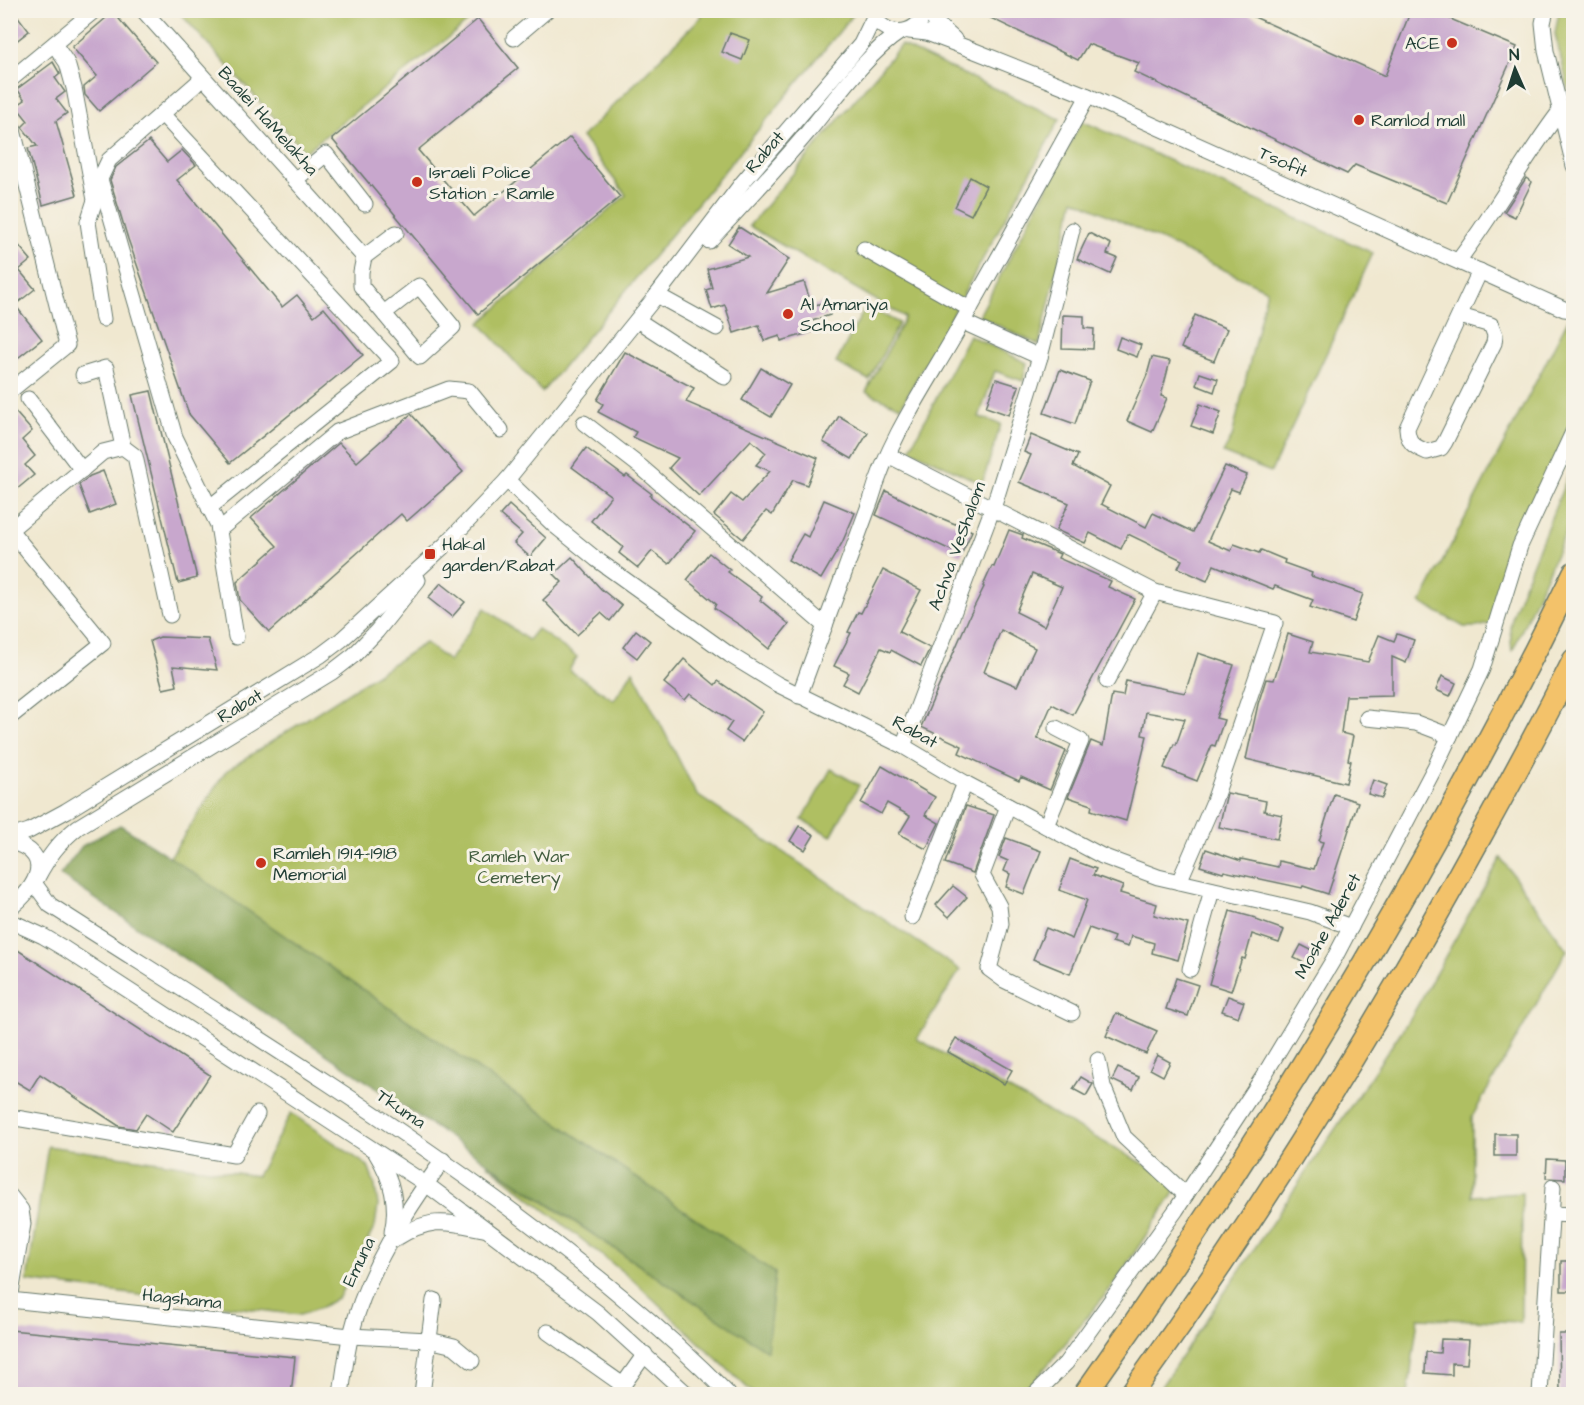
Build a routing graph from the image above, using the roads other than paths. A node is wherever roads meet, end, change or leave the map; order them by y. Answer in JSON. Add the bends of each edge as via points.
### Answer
{"nodes":[{"id":1,"x":95,"y":10,"type":"edge"},
{"id":2,"x":142,"y":10,"type":"edge"},
{"id":3,"x":547,"y":10,"type":"edge"},
{"id":4,"x":927,"y":10,"type":"edge"},
{"id":5,"x":1546,"y":10,"type":"edge"},
{"id":6,"x":873,"y":14,"type":"edge"},
{"id":7,"x":904,"y":32,"type":"junction"},
{"id":8,"x":514,"y":38,"type":"dead end"},
{"id":9,"x":54,"y":44,"type":"junction"},
{"id":10,"x":975,"y":51,"type":"junction"},
{"id":11,"x":203,"y":78,"type":"junction"},
{"id":12,"x":10,"y":80,"type":"edge"},
{"id":13,"x":1088,"y":96,"type":"junction"},
{"id":14,"x":1561,"y":110,"type":"junction"},
{"id":15,"x":162,"y":114,"type":"junction"},
{"id":16,"x":10,"y":118,"type":"edge"},
{"id":17,"x":1574,"y":165,"type":"edge"},
{"id":18,"x":295,"y":180,"type":"junction"},
{"id":19,"x":365,"y":204,"type":"dead end"},
{"id":20,"x":1072,"y":230,"type":"dead end"},
{"id":21,"x":396,"y":233,"type":"dead end"},
{"id":22,"x":864,"y":249,"type":"dead end"},
{"id":23,"x":364,"y":257,"type":"junction"},
{"id":24,"x":1458,"y":261,"type":"junction"},
{"id":25,"x":1480,"y":271,"type":"junction"},
{"id":26,"x":657,"y":295,"type":"junction"},
{"id":27,"x":1574,"y":310,"type":"edge"},
{"id":28,"x":384,"y":313,"type":"junction"},
{"id":29,"x":966,"y":315,"type":"junction"},
{"id":30,"x":1460,"y":316,"type":"junction"},
{"id":31,"x":103,"y":319,"type":"dead end"},
{"id":32,"x":637,"y":320,"type":"junction"},
{"id":33,"x":717,"y":328,"type":"dead end"},
{"id":34,"x":1040,"y":357,"type":"junction"},
{"id":35,"x":83,"y":375,"type":"dead end"},
{"id":36,"x":725,"y":377,"type":"dead end"},
{"id":37,"x":10,"y":391,"type":"edge"},
{"id":38,"x":28,"y":399,"type":"dead end"},
{"id":39,"x":584,"y":423,"type":"dead end"},
{"id":40,"x":501,"y":430,"type":"dead end"},
{"id":41,"x":1574,"y":430,"type":"edge"},
{"id":42,"x":123,"y":447,"type":"junction"},
{"id":43,"x":888,"y":455,"type":"junction"},
{"id":44,"x":82,"y":470,"type":"junction"},
{"id":45,"x":507,"y":480,"type":"junction"},
{"id":46,"x":209,"y":507,"type":"junction"},
{"id":47,"x":992,"y":509,"type":"junction"},
{"id":48,"x":11,"y":530,"type":"edge"},
{"id":49,"x":219,"y":530,"type":"junction"},
{"id":50,"x":445,"y":545,"type":"junction"},
{"id":51,"x":1574,"y":573,"type":"edge"},
{"id":52,"x":1155,"y":592,"type":"junction"},
{"id":53,"x":170,"y":615,"type":"dead end"},
{"id":54,"x":825,"y":626,"type":"junction"},
{"id":55,"x":236,"y":638,"type":"dead end"},
{"id":56,"x":1574,"y":660,"type":"edge"},
{"id":57,"x":1107,"y":681,"type":"dead end"},
{"id":58,"x":800,"y":696,"type":"junction"},
{"id":59,"x":10,"y":717,"type":"edge"},
{"id":60,"x":1367,"y":718,"type":"dead end"},
{"id":61,"x":1056,"y":728,"type":"dead end"},
{"id":62,"x":1450,"y":736,"type":"junction"},
{"id":63,"x":903,"y":746,"type":"junction"},
{"id":64,"x":965,"y":783,"type":"junction"},
{"id":65,"x":1008,"y":806,"type":"junction"},
{"id":66,"x":1046,"y":826,"type":"junction"},
{"id":67,"x":10,"y":837,"type":"edge"},
{"id":68,"x":10,"y":842,"type":"edge"},
{"id":69,"x":35,"y":880,"type":"junction"},
{"id":70,"x":1179,"y":882,"type":"junction"},
{"id":71,"x":1212,"y":890,"type":"junction"},
{"id":72,"x":10,"y":908,"type":"edge"},
{"id":73,"x":912,"y":917,"type":"dead end"},
{"id":74,"x":10,"y":921,"type":"edge"},
{"id":75,"x":1351,"y":927,"type":"junction"},
{"id":76,"x":1190,"y":969,"type":"dead end"},
{"id":77,"x":1072,"y":1014,"type":"dead end"},
{"id":78,"x":1098,"y":1060,"type":"dead end"},
{"id":79,"x":257,"y":1114,"type":"dead end"},
{"id":80,"x":10,"y":1117,"type":"edge"},
{"id":81,"x":372,"y":1148,"type":"junction"},
{"id":82,"x":443,"y":1160,"type":"junction"},
{"id":83,"x":426,"y":1184,"type":"junction"},
{"id":84,"x":1552,"y":1187,"type":"dead end"},
{"id":85,"x":1186,"y":1195,"type":"junction"},
{"id":86,"x":10,"y":1196,"type":"edge"},
{"id":87,"x":1551,"y":1214,"type":"junction"},
{"id":88,"x":1574,"y":1215,"type":"edge"},
{"id":89,"x":489,"y":1230,"type":"junction"},
{"id":90,"x":390,"y":1242,"type":"junction"},
{"id":91,"x":10,"y":1300,"type":"edge"},
{"id":92,"x":434,"y":1300,"type":"dead end"},
{"id":93,"x":548,"y":1332,"type":"dead end"},
{"id":94,"x":350,"y":1336,"type":"junction"},
{"id":95,"x":429,"y":1340,"type":"junction"},
{"id":96,"x":645,"y":1354,"type":"junction"},
{"id":97,"x":472,"y":1361,"type":"dead end"},
{"id":98,"x":621,"y":1390,"type":"edge"},
{"id":99,"x":341,"y":1395,"type":"edge"},
{"id":100,"x":422,"y":1395,"type":"edge"},
{"id":101,"x":687,"y":1395,"type":"edge"},
{"id":102,"x":728,"y":1395,"type":"edge"},
{"id":103,"x":1035,"y":1395,"type":"edge"},
{"id":104,"x":1084,"y":1395,"type":"edge"},
{"id":105,"x":1131,"y":1395,"type":"edge"},
{"id":106,"x":1540,"y":1395,"type":"edge"}],
"edges":[{"from":1,"to":9,"type":"street"},
{"from":2,"to":11,"type":"street","name":"Baalei HaMelakha"},
{"from":3,"to":8,"type":"street"},
{"from":4,"to":7,"type":"street","name":"Rabat","via":[[921,22]]},
{"from":4,"to":10,"type":"street","name":"Tsofit","via":[[952,38]]},
{"from":5,"to":14,"type":"street","via":[[1546,51]]},
{"from":6,"to":7,"type":"street","name":"Tsofit","via":[[885,28]]},
{"from":6,"to":26,"type":"street","name":"Rabat","via":[[861,44],[743,182]]},
{"from":7,"to":10,"type":"street","name":"Tsofit","via":[[927,33]]},
{"from":7,"to":26,"type":"street","name":"Rabat","via":[[887,40],[873,54],[755,193]]},
{"from":9,"to":12,"type":"street"},
{"from":9,"to":31,"type":"street","via":[[67,63],[74,88],[95,200],[88,222]]},
{"from":10,"to":13,"type":"street","name":"Tsofit"},
{"from":11,"to":15,"type":"street"},
{"from":11,"to":18,"type":"street","name":"Baalei HaMelakha"},
{"from":13,"to":24,"type":"street","name":"Tsofit"},
{"from":13,"to":29,"type":"street"},
{"from":14,"to":17,"type":"street"},
{"from":14,"to":24,"type":"street"},
{"from":15,"to":46,"type":"street","via":[[109,160],[100,179],[175,437]]},
{"from":15,"to":46,"type":"street","via":[[392,361]]},
{"from":16,"to":37,"type":"street","via":[[67,345]]},
{"from":18,"to":19,"type":"street","via":[[326,154]]},
{"from":18,"to":23,"type":"street","name":"Baalei HaMelakha"},
{"from":20,"to":34,"type":"street","name":"Achva VeShalom"},
{"from":21,"to":23,"type":"street"},
{"from":22,"to":29,"type":"street"},
{"from":23,"to":28,"type":"street","via":[[361,286]]},
{"from":24,"to":25,"type":"street","name":"Tsofit"},
{"from":25,"to":27,"type":"street","name":"Tsofit"},
{"from":25,"to":30,"type":"street"},
{"from":26,"to":32,"type":"street","name":"Rabat"},
{"from":26,"to":33,"type":"street"},
{"from":28,"to":28,"type":"street","via":[[420,357],[453,327],[419,286]]},
{"from":29,"to":34,"type":"street"},
{"from":29,"to":43,"type":"street"},
{"from":30,"to":30,"type":"street","via":[[1407,428],[1408,440],[1427,452],[1445,442],[1494,343],[1491,324]]},
{"from":32,"to":36,"type":"street"},
{"from":32,"to":45,"type":"street","name":"Rabat"},
{"from":34,"to":47,"type":"street","name":"Achva VeShalom"},
{"from":35,"to":42,"type":"street","via":[[105,368]]},
{"from":38,"to":44,"type":"street"},
{"from":39,"to":54,"type":"street","via":[[641,467]]},
{"from":40,"to":49,"type":"street","via":[[469,392],[450,389],[435,393],[337,432]]},
{"from":41,"to":62,"type":"street","name":"Moshe Aderet","via":[[1520,546],[1482,669]]},
{"from":42,"to":44,"type":"street","via":[[103,452]]},
{"from":42,"to":53,"type":"street","via":[[135,456]]},
{"from":43,"to":47,"type":"street"},
{"from":43,"to":54,"type":"street"},
{"from":44,"to":48,"type":"street"},
{"from":45,"to":50,"type":"street","name":"Rabat"},
{"from":45,"to":58,"type":"street","name":"Rabat","via":[[596,559],[730,654]]},
{"from":46,"to":49,"type":"street"},
{"from":47,"to":52,"type":"street"},
{"from":47,"to":63,"type":"street","name":"Achva VeShalom"},
{"from":48,"to":59,"type":"street","via":[[103,643]]},
{"from":49,"to":55,"type":"street"},
{"from":50,"to":67,"type":"street","name":"Rabat","via":[[321,655],[66,811]]},
{"from":50,"to":69,"type":"street","name":"Rabat","via":[[354,655],[301,692],[78,827],[62,840]]},
{"from":51,"to":104,"type":"highway","via":[[1467,782],[1329,1024],[1239,1168]]},
{"from":52,"to":57,"type":"street"},
{"from":52,"to":70,"type":"street","via":[[1275,623],[1214,801]]},
{"from":54,"to":58,"type":"street"},
{"from":56,"to":105,"type":"highway","via":[[1440,910],[1362,1044],[1271,1189]]},
{"from":58,"to":63,"type":"street","name":"Rabat"},
{"from":60,"to":62,"type":"street","via":[[1416,723]]},
{"from":61,"to":66,"type":"street","via":[[1081,741]]},
{"from":62,"to":75,"type":"street","name":"Moshe Aderet"},
{"from":63,"to":64,"type":"street","name":"Rabat"},
{"from":64,"to":65,"type":"street","name":"Rabat"},
{"from":64,"to":73,"type":"street"},
{"from":65,"to":66,"type":"street","name":"Rabat"},
{"from":65,"to":77,"type":"street","via":[[982,875],[999,906],[1001,924],[989,969]]},
{"from":66,"to":70,"type":"street","name":"Rabat","via":[[1102,856]]},
{"from":68,"to":69,"type":"street","via":[[25,847],[34,856],[38,866]]},
{"from":69,"to":72,"type":"street","name":"Rabat"},
{"from":69,"to":82,"type":"street","name":"Tkuma","via":[[50,905]]},
{"from":70,"to":71,"type":"street","name":"Rabat"},
{"from":71,"to":75,"type":"street","name":"Rabat","via":[[1301,909]]},
{"from":71,"to":76,"type":"street"},
{"from":74,"to":81,"type":"street","via":[[65,949]]},
{"from":75,"to":85,"type":"street","name":"Moshe Aderet","via":[[1263,1077]]},
{"from":78,"to":85,"type":"street","via":[[1103,1086],[1124,1137]]},
{"from":79,"to":80,"type":"street","via":[[234,1155]]},
{"from":81,"to":83,"type":"street"},
{"from":81,"to":90,"type":"street","via":[[392,1184],[396,1214]]},
{"from":82,"to":83,"type":"street","name":"Emuna"},
{"from":82,"to":102,"type":"street","name":"Tkuma","via":[[616,1290]]},
{"from":83,"to":89,"type":"street"},
{"from":83,"to":90,"type":"street","name":"Emuna"},
{"from":84,"to":87,"type":"street"},
{"from":85,"to":103,"type":"street","name":"Moshe Aderet","via":[[1066,1363]]},
{"from":86,"to":91,"type":"street","via":[[21,1210],[23,1224]]},
{"from":87,"to":88,"type":"street"},
{"from":87,"to":106,"type":"street"},
{"from":89,"to":90,"type":"street","via":[[429,1223],[413,1227]]},
{"from":89,"to":96,"type":"street"},
{"from":90,"to":94,"type":"street","name":"Emuna","via":[[368,1284]]},
{"from":91,"to":94,"type":"street","name":"Hagshama"},
{"from":92,"to":95,"type":"street"},
{"from":93,"to":98,"type":"street"},
{"from":94,"to":95,"type":"street","name":"Hagshama"},
{"from":94,"to":99,"type":"street","name":"Emuna"},
{"from":95,"to":97,"type":"street","name":"Hagshama","via":[[454,1346]]},
{"from":95,"to":100,"type":"street"},
{"from":96,"to":98,"type":"street"},
{"from":96,"to":101,"type":"street"}]}
